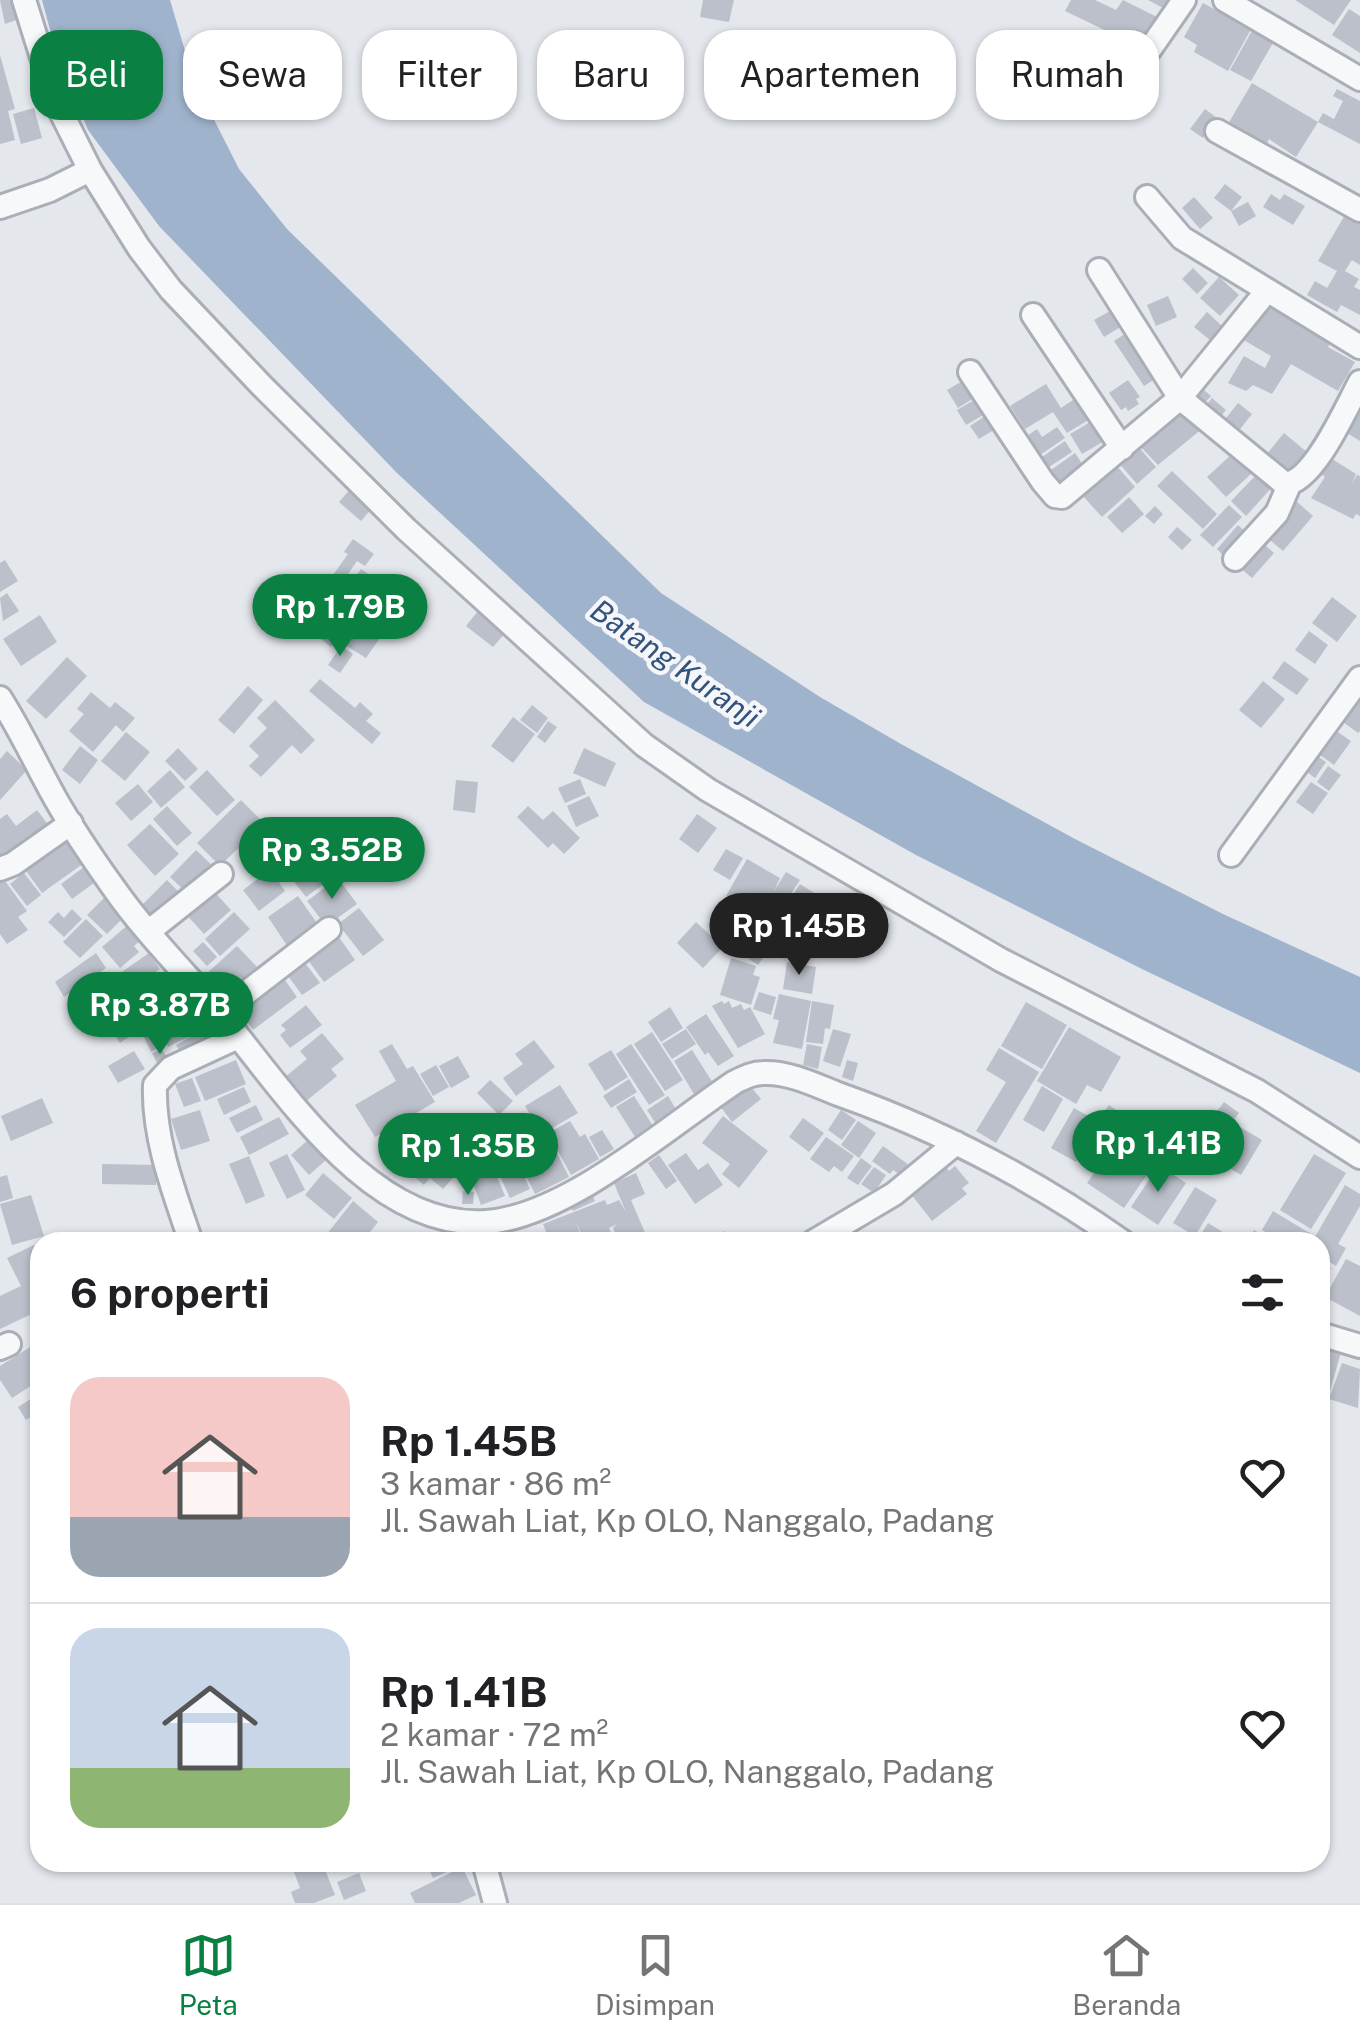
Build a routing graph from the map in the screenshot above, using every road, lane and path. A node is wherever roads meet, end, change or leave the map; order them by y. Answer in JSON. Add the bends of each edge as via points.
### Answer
{"nodes":[{"id":1,"x":24,"y":0,"type":"edge"},
{"id":2,"x":1184,"y":0,"type":"edge"},
{"id":3,"x":1225,"y":0,"type":"edge"},
{"id":4,"x":1159,"y":36,"type":"edge"},
{"id":5,"x":1360,"y":78,"type":"edge"},
{"id":6,"x":1218,"y":131,"type":"dead end"},
{"id":7,"x":90,"y":170,"type":"junction"},
{"id":8,"x":1146,"y":197,"type":"dead end"},
{"id":9,"x":0,"y":207,"type":"edge"},
{"id":10,"x":1360,"y":210,"type":"edge"},
{"id":11,"x":1098,"y":270,"type":"dead end"},
{"id":12,"x":1266,"y":292,"type":"junction"},
{"id":13,"x":1032,"y":316,"type":"dead end"},
{"id":14,"x":1360,"y":347,"type":"edge"},
{"id":15,"x":970,"y":372,"type":"dead end"},
{"id":16,"x":1360,"y":382,"type":"edge"},
{"id":17,"x":1180,"y":398,"type":"junction"},
{"id":18,"x":1122,"y":448,"type":"junction"},
{"id":19,"x":1289,"y":485,"type":"junction"},
{"id":20,"x":1235,"y":559,"type":"dead end"},
{"id":21,"x":1360,"y":678,"type":"edge"},
{"id":22,"x":0,"y":698,"type":"edge"},
{"id":23,"x":71,"y":823,"type":"junction"},
{"id":24,"x":1230,"y":854,"type":"dead end"},
{"id":25,"x":0,"y":869,"type":"edge"},
{"id":26,"x":221,"y":874,"type":"dead end"},
{"id":27,"x":329,"y":929,"type":"dead end"},
{"id":28,"x":148,"y":932,"type":"junction"},
{"id":29,"x":220,"y":1014,"type":"junction"},
{"id":30,"x":238,"y":1036,"type":"junction"},
{"id":31,"x":956,"y":1143,"type":"junction"},
{"id":32,"x":1360,"y":1157,"type":"edge"},
{"id":33,"x":188,"y":1232,"type":"edge"},
{"id":34,"x":830,"y":1232,"type":"edge"},
{"id":35,"x":1109,"y":1232,"type":"edge"},
{"id":36,"x":1330,"y":1337,"type":"edge"},
{"id":37,"x":1360,"y":1346,"type":"edge"},
{"id":38,"x":487,"y":1872,"type":"edge"},
{"id":39,"x":495,"y":1903,"type":"edge"}],
"edges":[{"from":1,"to":7,"type":"street","via":[[56,102]]},
{"from":2,"to":4,"type":"street"},
{"from":3,"to":5,"type":"street"},
{"from":6,"to":10,"type":"street"},
{"from":7,"to":9,"type":"street"},
{"from":7,"to":32,"type":"street","via":[[171,290],[262,386],[406,529],[644,745],[920,914],[1257,1092]]},
{"from":8,"to":12,"type":"street","via":[[1182,238]]},
{"from":11,"to":17,"type":"street"},
{"from":12,"to":14,"type":"street"},
{"from":12,"to":17,"type":"street"},
{"from":13,"to":18,"type":"street"},
{"from":15,"to":18,"type":"street","via":[[1054,496],[1067,495]]},
{"from":16,"to":19,"type":"street","via":[[1313,465]]},
{"from":17,"to":18,"type":"street"},
{"from":17,"to":19,"type":"street"},
{"from":19,"to":20,"type":"street","via":[[1278,513]]},
{"from":21,"to":24,"type":"street"},
{"from":22,"to":23,"type":"street"},
{"from":23,"to":25,"type":"street"},
{"from":23,"to":28,"type":"street"},
{"from":26,"to":28,"type":"street"},
{"from":27,"to":29,"type":"street"},
{"from":28,"to":29,"type":"street"},
{"from":29,"to":30,"type":"street"},
{"from":30,"to":31,"type":"street","via":[[314,1126],[393,1198],[426,1215],[471,1222],[520,1216],[569,1193],[750,1075],[789,1076]]},
{"from":30,"to":33,"type":"street","via":[[172,1068],[155,1085],[164,1156]]},
{"from":31,"to":34,"type":"street","via":[[894,1194]]},
{"from":31,"to":35,"type":"street","via":[[1057,1196]]},
{"from":36,"to":37,"type":"street"},
{"from":38,"to":39,"type":"street"}]}
